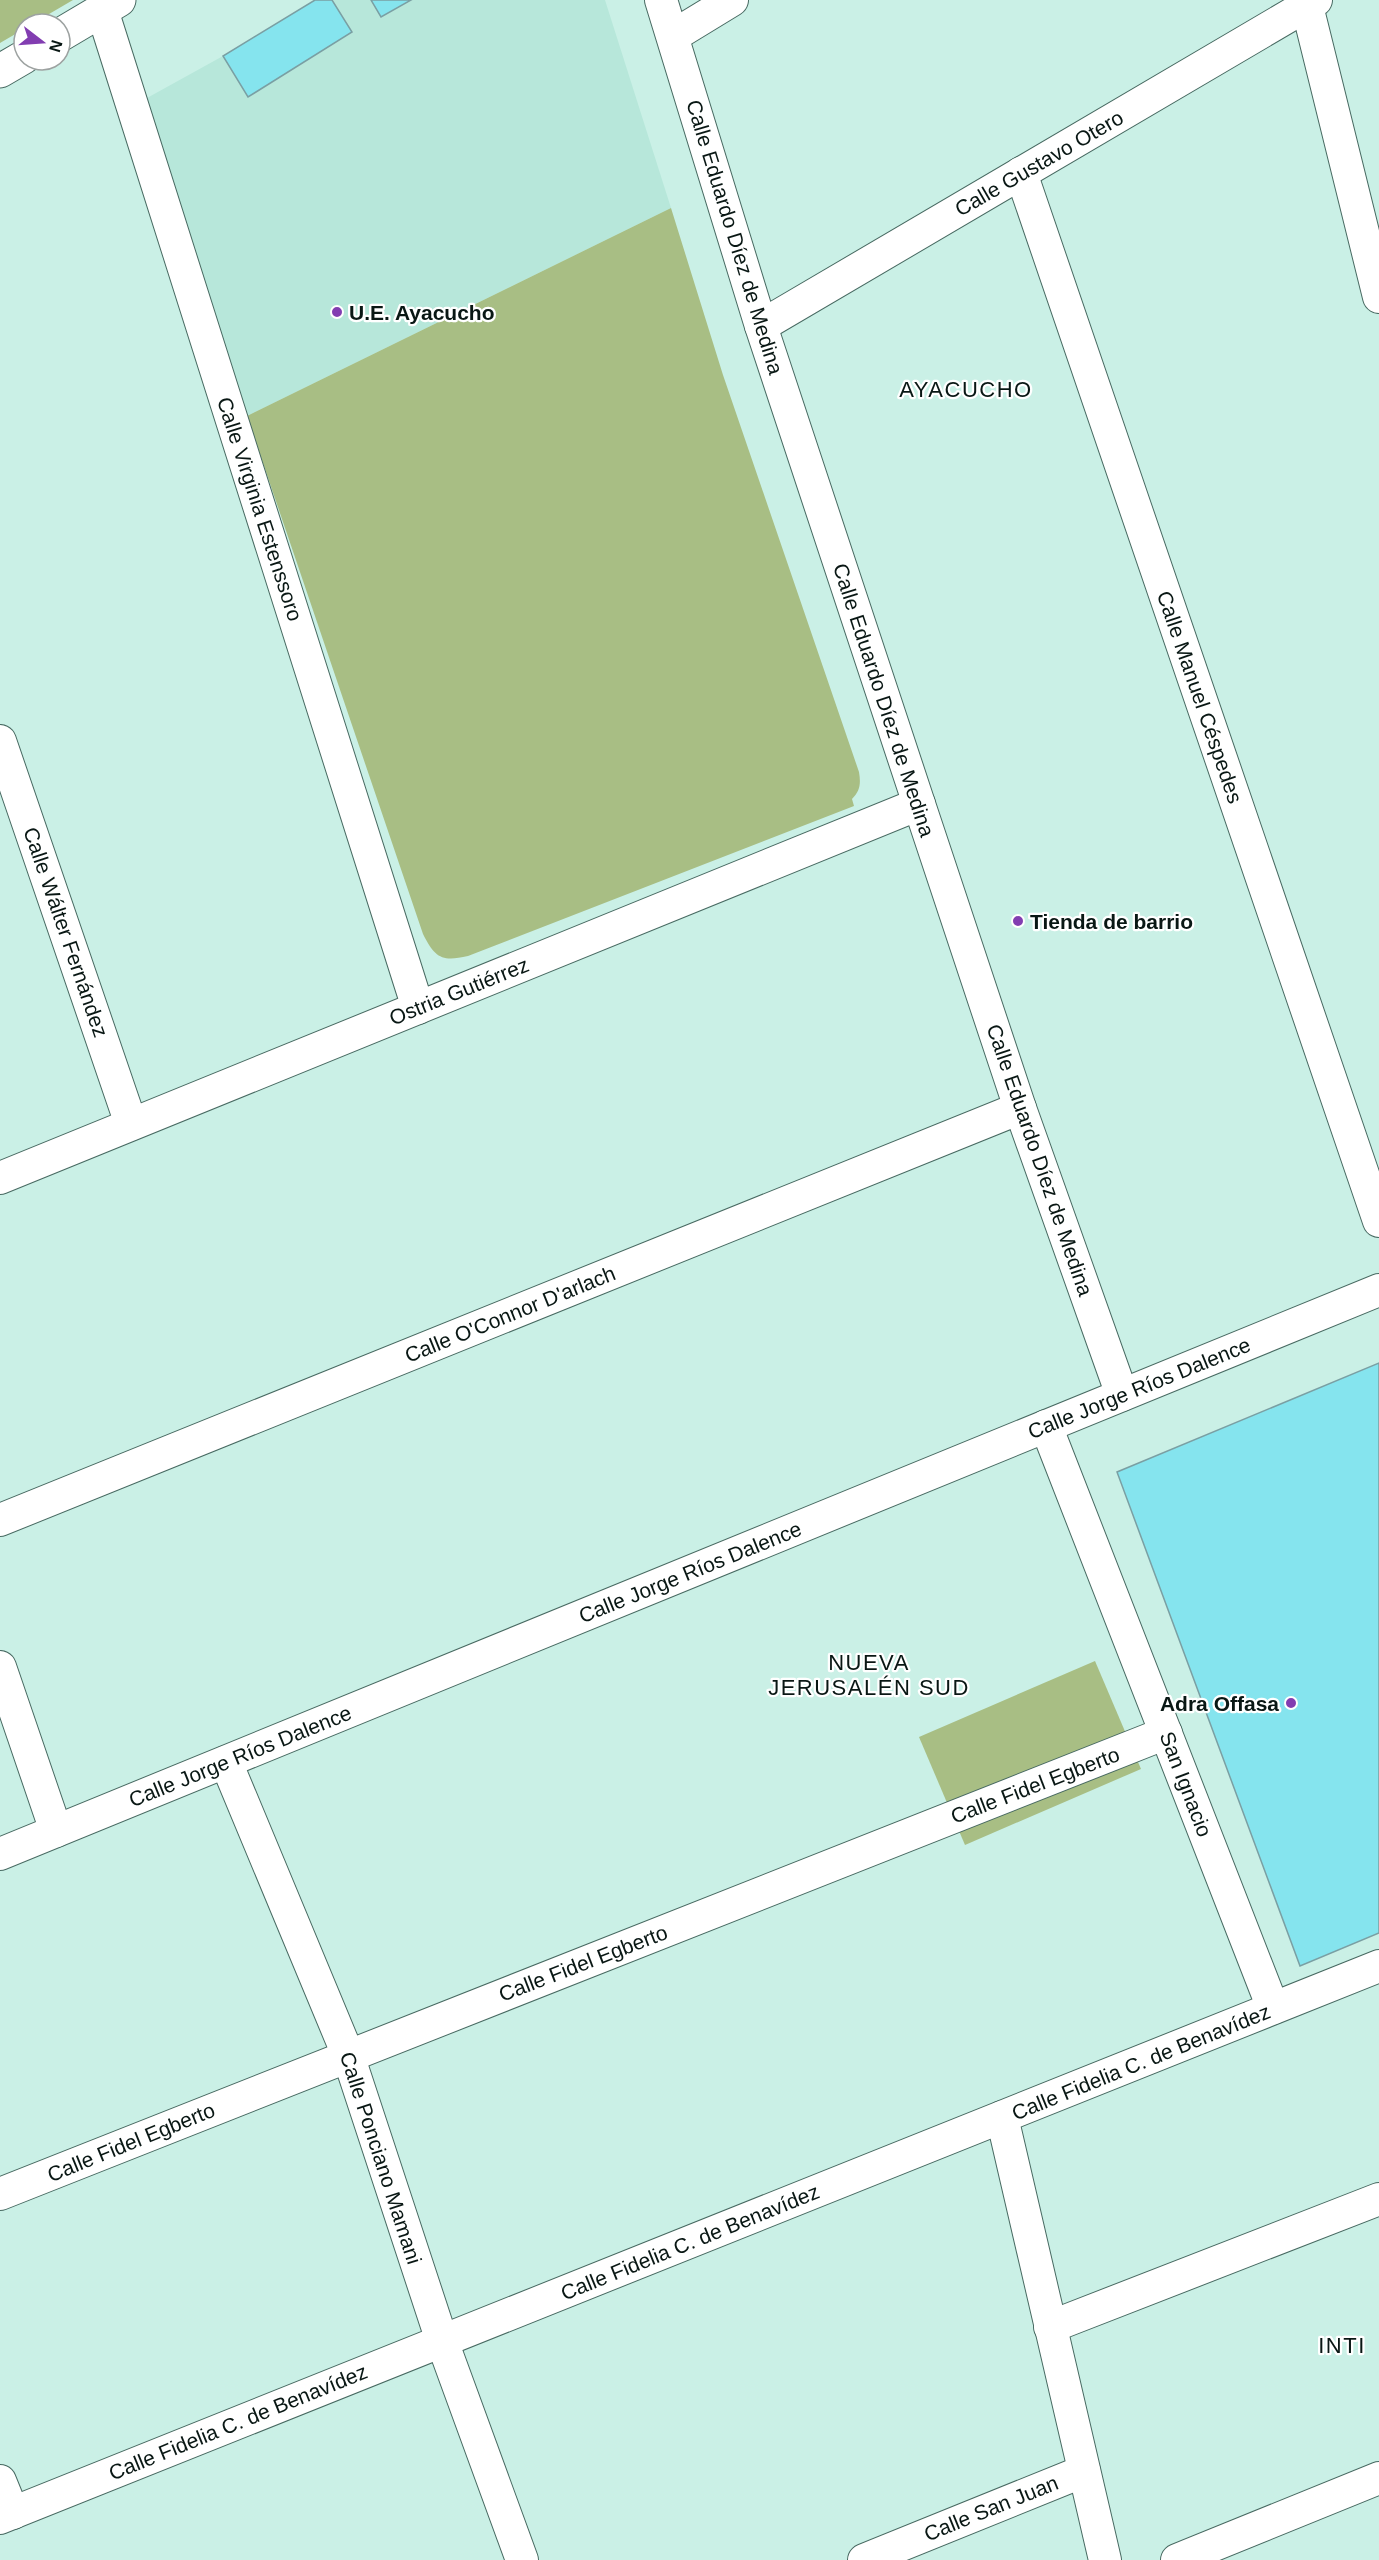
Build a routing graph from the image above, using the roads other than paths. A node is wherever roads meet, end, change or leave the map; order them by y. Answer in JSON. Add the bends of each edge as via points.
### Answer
{"nodes":[{"id":1,"x":661,"y":0,"type":"edge"},
{"id":2,"x":732,"y":0,"type":"edge"},
{"id":3,"x":1311,"y":3,"type":"edge"},
{"id":4,"x":111,"y":5,"type":"edge"},
{"id":5,"x":72,"y":28,"type":"edge"},
{"id":6,"x":673,"y":36,"type":"junction"},
{"id":7,"x":1021,"y":173,"type":"junction"},
{"id":8,"x":1379,"y":297,"type":"edge"},
{"id":9,"x":761,"y":326,"type":"junction"},
{"id":10,"x":0,"y":741,"type":"edge"},
{"id":11,"x":918,"y":804,"type":"junction"},
{"id":12,"x":418,"y":1008,"type":"junction"},
{"id":13,"x":1020,"y":1108,"type":"junction"},
{"id":14,"x":131,"y":1124,"type":"junction"},
{"id":15,"x":0,"y":1178,"type":"edge"},
{"id":16,"x":1379,"y":1221,"type":"edge"},
{"id":17,"x":1379,"y":1290,"type":"edge"},
{"id":18,"x":1122,"y":1395,"type":"junction"},
{"id":19,"x":1046,"y":1426,"type":"junction"},
{"id":20,"x":0,"y":1520,"type":"edge"},
{"id":21,"x":0,"y":1667,"type":"edge"},
{"id":22,"x":1166,"y":1733,"type":"junction"},
{"id":23,"x":226,"y":1762,"type":"junction"},
{"id":24,"x":56,"y":1831,"type":"junction"},
{"id":25,"x":0,"y":1854,"type":"edge"},
{"id":26,"x":1379,"y":1966,"type":"edge"},
{"id":27,"x":1273,"y":2008,"type":"junction"},
{"id":28,"x":348,"y":2055,"type":"junction"},
{"id":29,"x":1002,"y":2117,"type":"junction"},
{"id":30,"x":0,"y":2194,"type":"edge"},
{"id":31,"x":1379,"y":2199,"type":"edge"},
{"id":32,"x":1050,"y":2327,"type":"junction"},
{"id":33,"x":442,"y":2341,"type":"junction"},
{"id":34,"x":1084,"y":2470,"type":"junction"},
{"id":35,"x":1379,"y":2478,"type":"edge"},
{"id":36,"x":0,"y":2481,"type":"edge"},
{"id":37,"x":6,"y":2515,"type":"edge"},
{"id":38,"x":522,"y":2560,"type":"edge"},
{"id":39,"x":864,"y":2560,"type":"edge"},
{"id":40,"x":1105,"y":2560,"type":"edge"},
{"id":41,"x":1177,"y":2560,"type":"edge"}],
"edges":[{"from":1,"to":6,"type":"street","name":"Calle Eduardo Díez de Medina"},
{"from":2,"to":6,"type":"street"},
{"from":3,"to":7,"type":"street","name":"Calle Gustavo Otero"},
{"from":3,"to":8,"type":"street"},
{"from":4,"to":5,"type":"main road"},
{"from":4,"to":12,"type":"street","name":"Calle Virginia Estenssoro"},
{"from":6,"to":9,"type":"street","name":"Calle Eduardo Díez de Medina"},
{"from":7,"to":9,"type":"street","name":"Calle Gustavo Otero"},
{"from":7,"to":16,"type":"street","name":"Calle Manuel Céspedes"},
{"from":9,"to":11,"type":"street","name":"Calle Eduardo Díez de Medina"},
{"from":10,"to":14,"type":"street","name":"Calle Wálter Fernández"},
{"from":11,"to":12,"type":"street","name":"Ostria Gutiérrez"},
{"from":11,"to":13,"type":"street","name":"Calle Eduardo Díez de Medina"},
{"from":12,"to":14,"type":"street","name":"Ostria Gutiérrez"},
{"from":13,"to":18,"type":"street","name":"Calle Eduardo Díez de Medina"},
{"from":13,"to":20,"type":"street","name":"Calle O'Connor D'arlach"},
{"from":14,"to":15,"type":"street","name":"Ostria Gutiérrez"},
{"from":17,"to":18,"type":"street","name":"Calle Jorge Ríos Dalence"},
{"from":18,"to":19,"type":"street","name":"Calle Jorge Ríos Dalence"},
{"from":19,"to":22,"type":"street","name":"San Ignacio"},
{"from":19,"to":23,"type":"street","name":"Calle Jorge Ríos Dalence"},
{"from":21,"to":24,"type":"street"},
{"from":22,"to":27,"type":"street","name":"San Ignacio"},
{"from":22,"to":28,"type":"street","name":"Calle Fidel Egberto"},
{"from":23,"to":24,"type":"street","name":"Calle Jorge Ríos Dalence"},
{"from":23,"to":28,"type":"street","name":"Calle Ponciano Mamani"},
{"from":24,"to":25,"type":"street","name":"Calle Jorge Ríos Dalence"},
{"from":26,"to":27,"type":"street","name":"Calle Fidelia C. de Benavídez"},
{"from":27,"to":29,"type":"street","name":"Calle Fidelia C. de Benavídez"},
{"from":28,"to":30,"type":"street","name":"Calle Fidel Egberto"},
{"from":28,"to":33,"type":"street","name":"Calle Ponciano Mamani"},
{"from":29,"to":32,"type":"street"},
{"from":29,"to":33,"type":"street","name":"Calle Fidelia C. de Benavídez"},
{"from":31,"to":32,"type":"street"},
{"from":32,"to":34,"type":"street"},
{"from":33,"to":37,"type":"street","name":"Calle Fidelia C. de Benavídez"},
{"from":33,"to":38,"type":"street","name":"Calle Ponciano Mamani"},
{"from":34,"to":39,"type":"street","name":"Calle San Juan"},
{"from":34,"to":40,"type":"street"},
{"from":35,"to":41,"type":"street"},
{"from":36,"to":37,"type":"street"}]}
